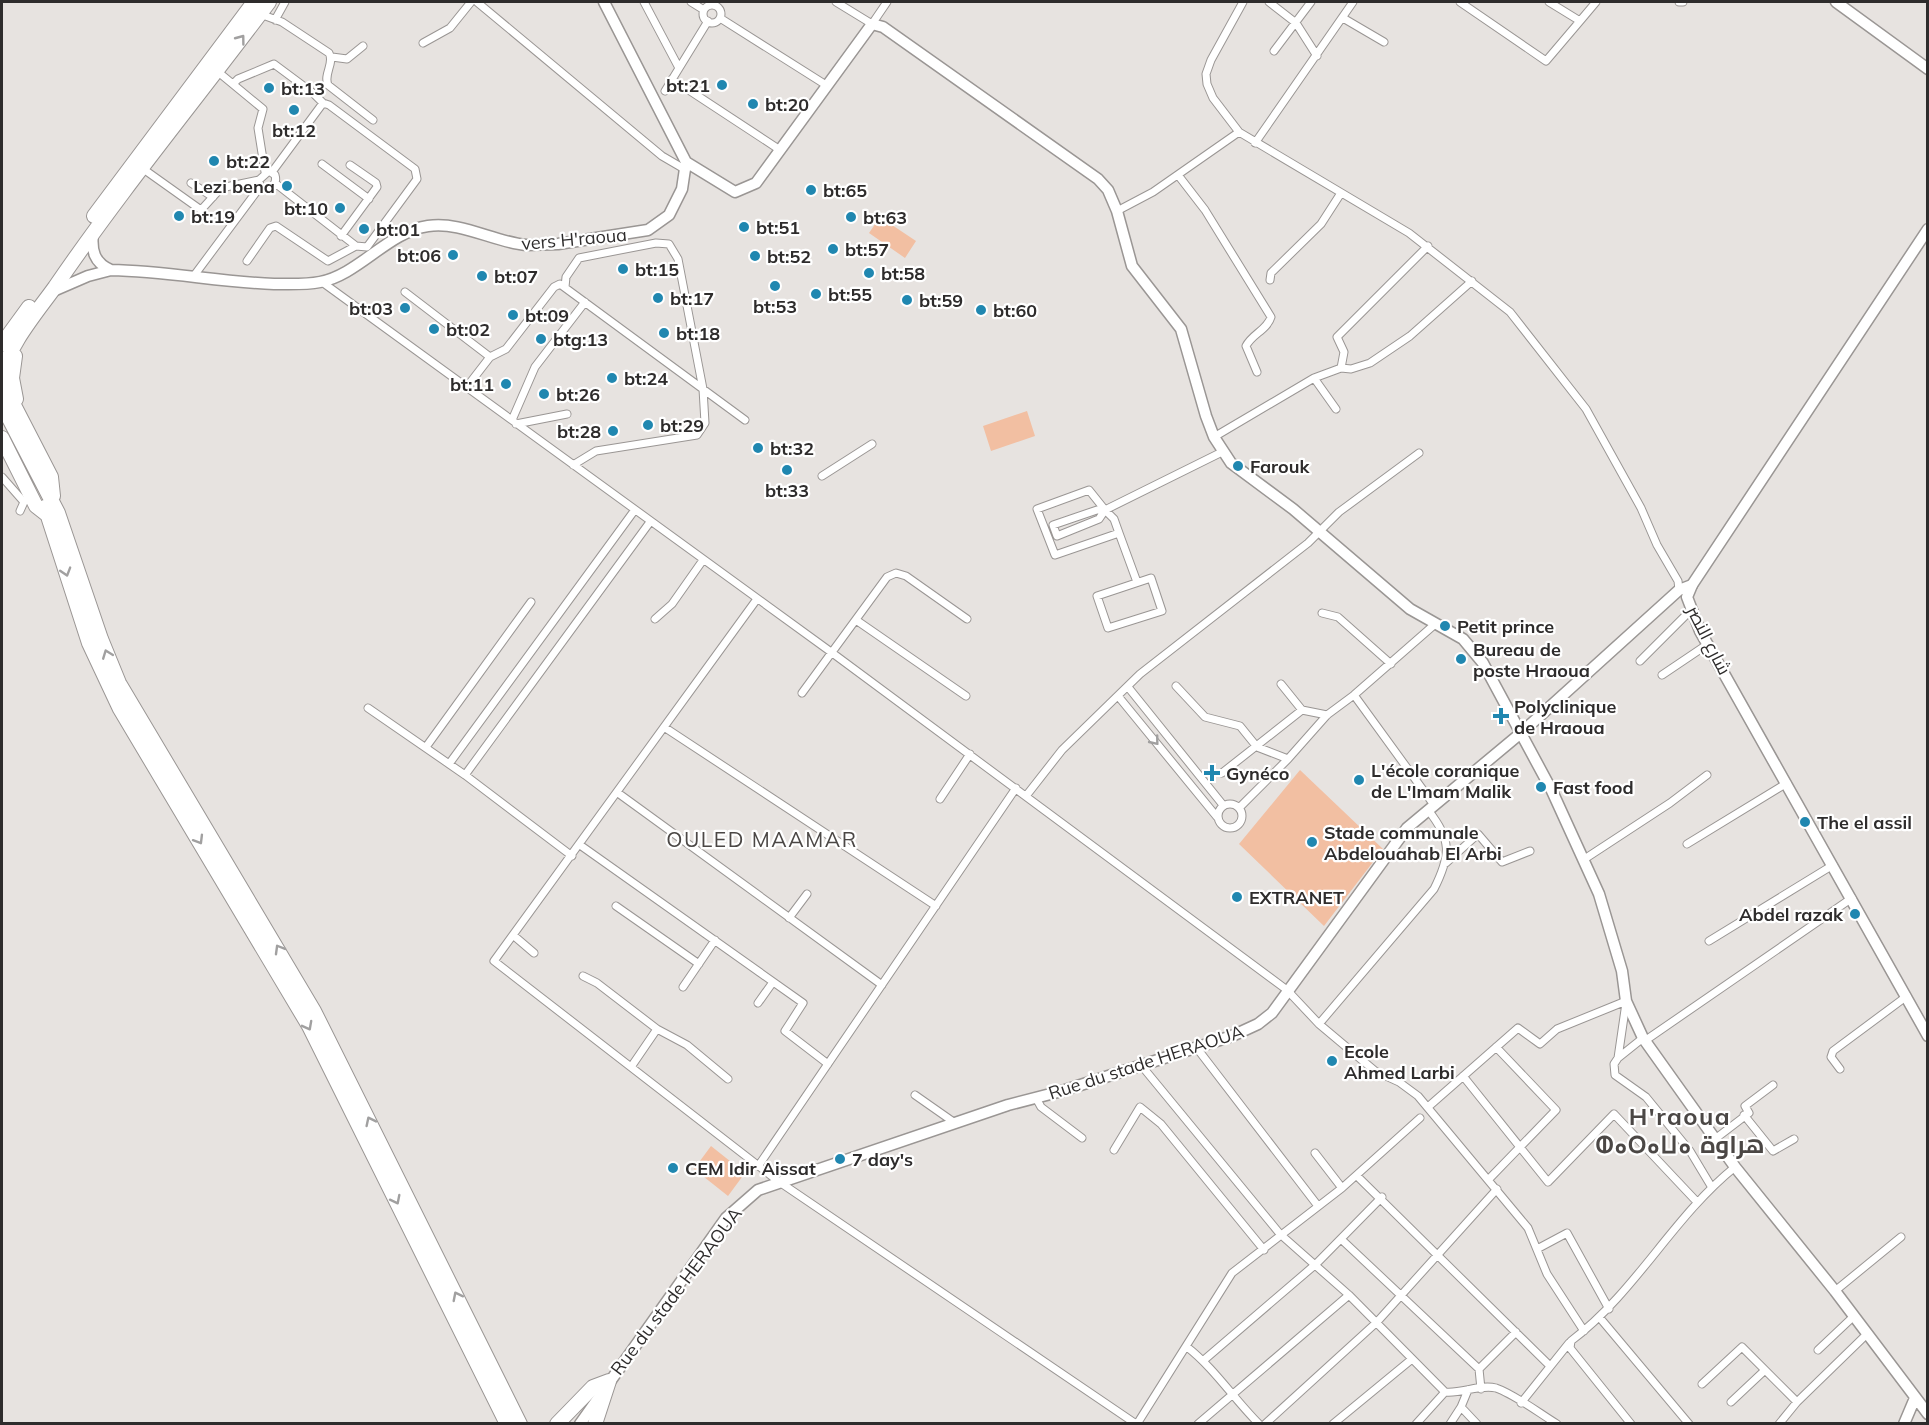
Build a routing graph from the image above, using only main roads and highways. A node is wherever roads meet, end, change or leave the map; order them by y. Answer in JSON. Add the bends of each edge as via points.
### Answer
{"nodes":[{"id":1,"x":269,"y":2,"type":"edge"},
{"id":2,"x":257,"y":8,"type":"edge"},
{"id":3,"x":24,"y":313,"type":"junction"},
{"id":4,"x":2,"y":330,"type":"edge"},
{"id":5,"x":18,"y":342,"type":"junction"},
{"id":6,"x":2,"y":344,"type":"edge"},
{"id":7,"x":2,"y":377,"type":"edge"},
{"id":8,"x":2,"y":382,"type":"edge"},
{"id":9,"x":2,"y":405,"type":"edge"},
{"id":10,"x":21,"y":419,"type":"junction"},
{"id":11,"x":2,"y":423,"type":"edge"},
{"id":12,"x":2,"y":441,"type":"edge"},
{"id":13,"x":52,"y":501,"type":"junction"},
{"id":14,"x":50,"y":517,"type":"junction"},
{"id":15,"x":517,"y":1421,"type":"edge"},
{"id":16,"x":557,"y":1424,"type":"edge"},
{"id":17,"x":595,"y":1424,"type":"edge"}],
"edges":[{"from":1,"to":2,"type":"highway"},
{"from":2,"to":3,"type":"highway","via":[[107,196]]},
{"from":5,"to":2,"type":"highway","one_way":true,"via":[[93,231],[217,71]]},
{"from":3,"to":4,"type":"highway"},
{"from":3,"to":6,"type":"highway"},
{"from":5,"to":7,"type":"highway","via":[[4,364]]},
{"from":5,"to":10,"type":"highway","via":[[12,378]]},
{"from":8,"to":10,"type":"highway"},
{"from":9,"to":13,"type":"highway"},
{"from":10,"to":13,"type":"highway","via":[[51,477]]},
{"from":11,"to":14,"type":"highway"},
{"from":12,"to":14,"type":"highway","via":[[19,484]]},
{"from":15,"to":13,"type":"highway","one_way":true,"via":[[314,1011],[119,683]]},
{"from":14,"to":15,"type":"highway","one_way":true,"via":[[89,644],[109,687],[309,1026]]},
{"from":16,"to":17,"type":"highway","via":[[593,1387],[609,1381]]}]}
